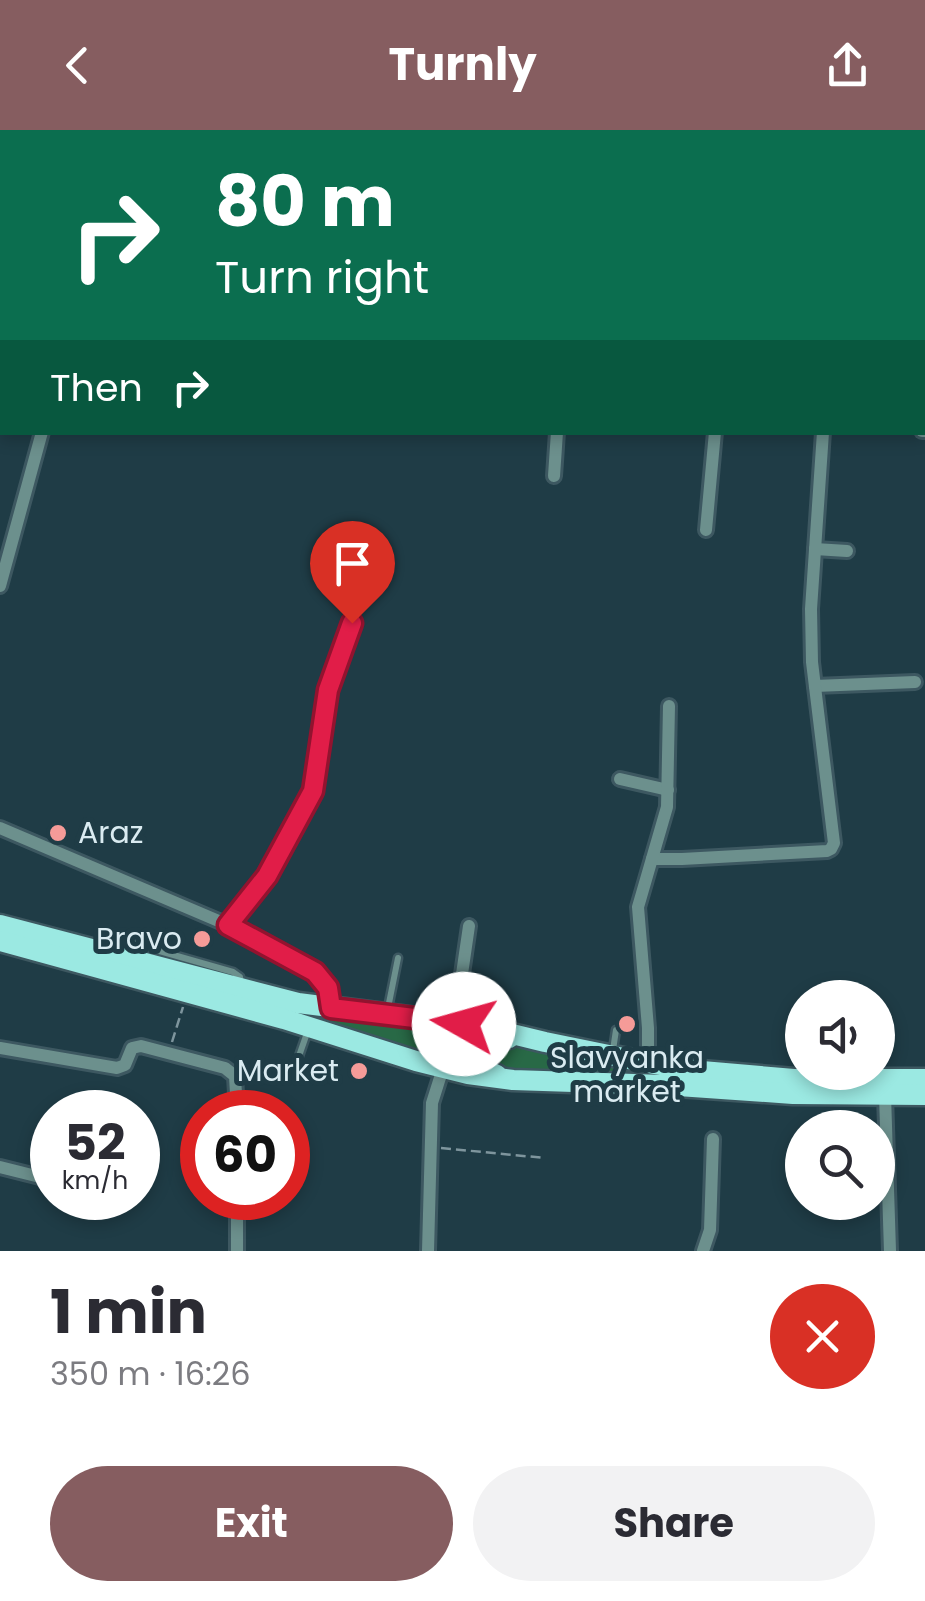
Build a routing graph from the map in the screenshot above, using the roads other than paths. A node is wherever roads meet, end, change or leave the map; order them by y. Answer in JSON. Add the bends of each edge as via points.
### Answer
{"nodes":[{"id":1,"x":41,"y":435,"type":"edge"},
{"id":2,"x":557,"y":435,"type":"edge"},
{"id":3,"x":715,"y":435,"type":"edge"},
{"id":4,"x":823,"y":435,"type":"edge"},
{"id":5,"x":554,"y":476,"type":"dead end"},
{"id":6,"x":706,"y":530,"type":"dead end"},
{"id":7,"x":815,"y":549,"type":"junction"},
{"id":8,"x":846,"y":551,"type":"dead end"},
{"id":9,"x":0,"y":586,"type":"edge"},
{"id":10,"x":352,"y":623,"type":"dead end"},
{"id":11,"x":915,"y":682,"type":"dead end"},
{"id":12,"x":815,"y":686,"type":"junction"},
{"id":13,"x":670,"y":706,"type":"dead end"},
{"id":14,"x":620,"y":779,"type":"dead end"},
{"id":15,"x":668,"y":790,"type":"junction"},
{"id":16,"x":0,"y":828,"type":"edge"},
{"id":17,"x":652,"y":859,"type":"junction"},
{"id":18,"x":0,"y":925,"type":"edge"},
{"id":19,"x":228,"y":925,"type":"junction"},
{"id":20,"x":470,"y":926,"type":"dead end"},
{"id":21,"x":0,"y":941,"type":"edge"},
{"id":22,"x":398,"y":958,"type":"dead end"},
{"id":23,"x":331,"y":1008,"type":"junction"},
{"id":24,"x":388,"y":1014,"type":"junction"},
{"id":25,"x":417,"y":1018,"type":"junction"},
{"id":26,"x":455,"y":1022,"type":"junction"},
{"id":27,"x":309,"y":1027,"type":"junction"},
{"id":28,"x":616,"y":1030,"type":"dead end"},
{"id":29,"x":545,"y":1042,"type":"junction"},
{"id":30,"x":0,"y":1048,"type":"edge"},
{"id":31,"x":299,"y":1056,"type":"dead end"},
{"id":32,"x":612,"y":1056,"type":"junction"},
{"id":33,"x":648,"y":1063,"type":"junction"},
{"id":34,"x":443,"y":1066,"type":"junction"},
{"id":35,"x":925,"y":1079,"type":"edge"},
{"id":36,"x":512,"y":1080,"type":"junction"},
{"id":37,"x":236,"y":1090,"type":"edge"},
{"id":38,"x":925,"y":1094,"type":"edge"},
{"id":39,"x":885,"y":1095,"type":"junction"},
{"id":40,"x":713,"y":1139,"type":"dead end"},
{"id":41,"x":0,"y":1166,"type":"edge"},
{"id":42,"x":30,"y":1174,"type":"edge"},
{"id":43,"x":236,"y":1220,"type":"edge"},
{"id":44,"x":236,"y":1251,"type":"edge"},
{"id":45,"x":428,"y":1251,"type":"edge"},
{"id":46,"x":704,"y":1251,"type":"edge"},
{"id":47,"x":890,"y":1251,"type":"edge"}],
"edges":[{"from":1,"to":9,"type":"street"},
{"from":2,"to":5,"type":"street"},
{"from":3,"to":6,"type":"street"},
{"from":4,"to":7,"type":"street"},
{"from":7,"to":8,"type":"street"},
{"from":7,"to":12,"type":"street"},
{"from":10,"to":19,"type":"street","via":[[328,690],[313,791],[267,876]]},
{"from":11,"to":12,"type":"street"},
{"from":12,"to":17,"type":"street","via":[[831,849]]},
{"from":13,"to":15,"type":"street"},
{"from":14,"to":15,"type":"street"},
{"from":15,"to":17,"type":"street"},
{"from":16,"to":19,"type":"street"},
{"from":17,"to":33,"type":"street","via":[[638,907]]},
{"from":18,"to":23,"type":"main road"},
{"from":19,"to":23,"type":"street","via":[[315,972],[328,988]]},
{"from":20,"to":26,"type":"street"},
{"from":21,"to":27,"type":"main road"},
{"from":22,"to":24,"type":"lane"},
{"from":23,"to":24,"type":"main road"},
{"from":24,"to":25,"type":"main road"},
{"from":25,"to":26,"type":"main road"},
{"from":25,"to":34,"type":"main road","via":[[458,1034],[458,1054]]},
{"from":26,"to":29,"type":"main road"},
{"from":27,"to":31,"type":"lane"},
{"from":27,"to":34,"type":"main road"},
{"from":28,"to":32,"type":"lane"},
{"from":29,"to":32,"type":"main road"},
{"from":29,"to":36,"type":"main road","via":[[492,1038],[480,1046],[482,1068]]},
{"from":30,"to":37,"type":"street","via":[[117,1068],[135,1046],[230,1071]]},
{"from":32,"to":33,"type":"main road"},
{"from":33,"to":35,"type":"main road","via":[[794,1079]]},
{"from":34,"to":36,"type":"main road"},
{"from":34,"to":45,"type":"street","via":[[432,1103]]},
{"from":36,"to":39,"type":"main road"},
{"from":38,"to":39,"type":"main road"},
{"from":39,"to":47,"type":"street"},
{"from":40,"to":46,"type":"street"},
{"from":41,"to":42,"type":"street"},
{"from":43,"to":44,"type":"street"}]}
